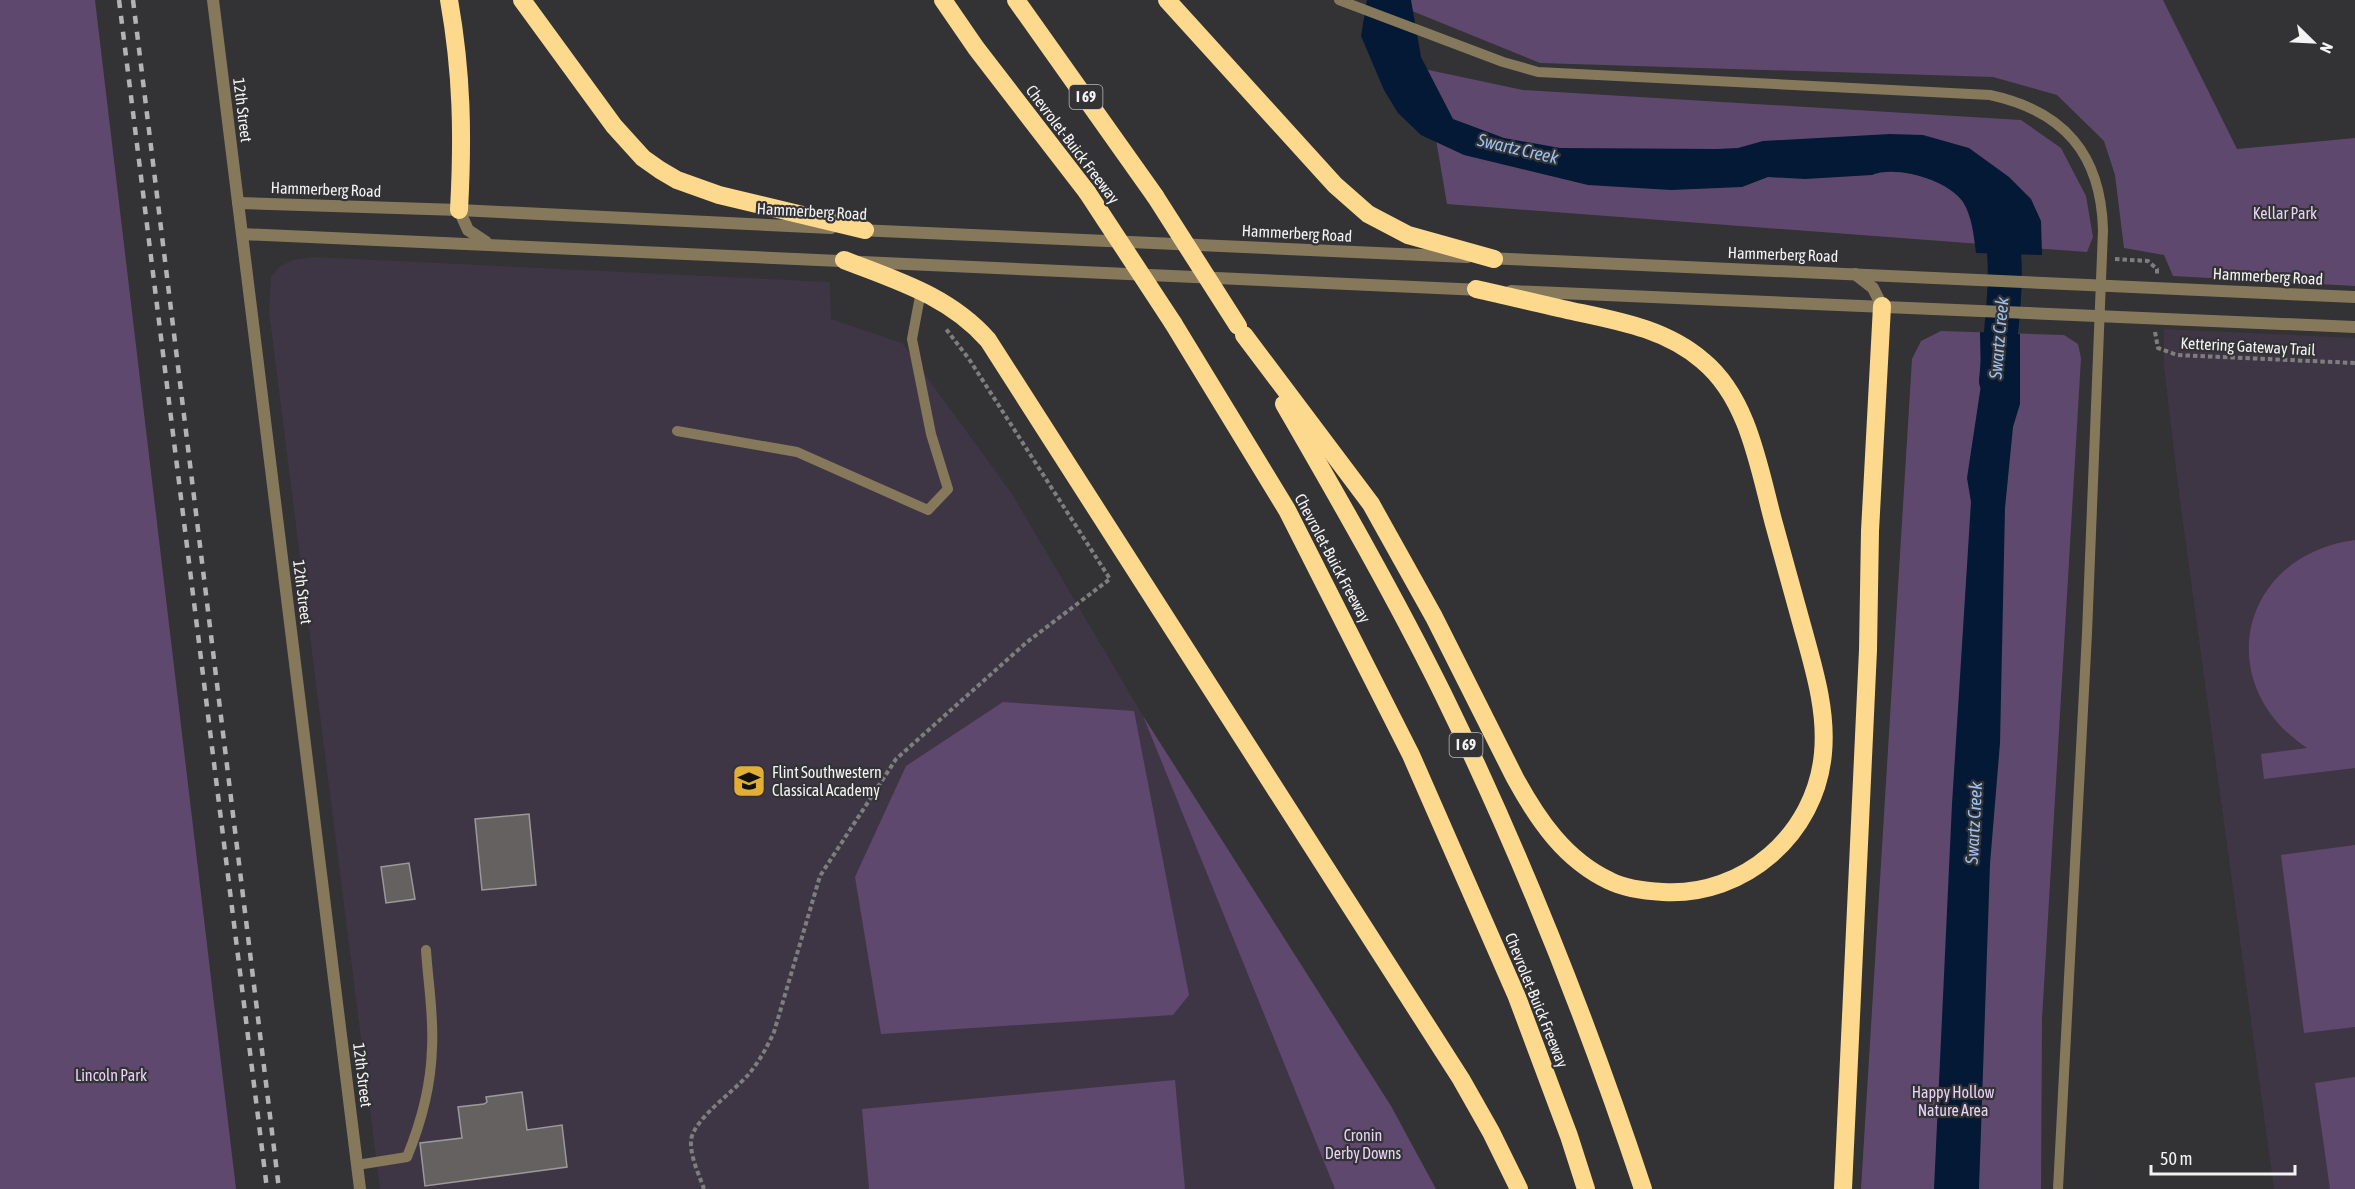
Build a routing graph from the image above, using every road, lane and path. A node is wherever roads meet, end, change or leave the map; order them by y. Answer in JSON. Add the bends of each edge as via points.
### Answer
{"nodes":[{"id":1,"x":213,"y":0,"type":"edge"},
{"id":2,"x":448,"y":0,"type":"edge"},
{"id":3,"x":522,"y":0,"type":"edge"},
{"id":4,"x":931,"y":0,"type":"edge"},
{"id":5,"x":943,"y":0,"type":"edge"},
{"id":6,"x":1016,"y":0,"type":"edge"},
{"id":7,"x":1167,"y":0,"type":"edge"},
{"id":8,"x":1339,"y":0,"type":"edge"},
{"id":9,"x":976,"y":48,"type":"junction"},
{"id":10,"x":238,"y":203,"type":"junction"},
{"id":11,"x":459,"y":210,"type":"junction"},
{"id":12,"x":866,"y":230,"type":"junction"},
{"id":13,"x":242,"y":234,"type":"junction"},
{"id":14,"x":489,"y":244,"type":"junction"},
{"id":15,"x":2102,"y":258,"type":"junction"},
{"id":16,"x":1494,"y":259,"type":"junction"},
{"id":17,"x":844,"y":260,"type":"junction"},
{"id":18,"x":1854,"y":274,"type":"junction"},
{"id":19,"x":2157,"y":275,"type":"dead end"},
{"id":20,"x":2100,"y":286,"type":"junction"},
{"id":21,"x":1476,"y":289,"type":"junction"},
{"id":22,"x":921,"y":291,"type":"junction"},
{"id":23,"x":2355,"y":297,"type":"edge"},
{"id":24,"x":1882,"y":306,"type":"junction"},
{"id":25,"x":2100,"y":316,"type":"junction"},
{"id":26,"x":945,"y":327,"type":"dead end"},
{"id":27,"x":2355,"y":327,"type":"edge"},
{"id":28,"x":1241,"y":330,"type":"junction"},
{"id":29,"x":2155,"y":331,"type":"dead end"},
{"id":30,"x":2355,"y":363,"type":"edge"},
{"id":31,"x":677,"y":431,"type":"dead end"},
{"id":32,"x":426,"y":950,"type":"dead end"},
{"id":33,"x":357,"y":1165,"type":"junction"},
{"id":34,"x":360,"y":1189,"type":"edge"},
{"id":35,"x":704,"y":1189,"type":"edge"},
{"id":36,"x":1519,"y":1189,"type":"edge"},
{"id":37,"x":1586,"y":1189,"type":"edge"},
{"id":38,"x":1643,"y":1189,"type":"edge"},
{"id":39,"x":1843,"y":1189,"type":"edge"},
{"id":40,"x":2058,"y":1189,"type":"edge"}],
"edges":[{"from":1,"to":10,"type":"street","name":"12th Street"},
{"from":2,"to":11,"type":"highway","via":[[460,80]]},
{"from":3,"to":12,"type":"highway","via":[[614,126],[643,158],[660,170],[719,195]]},
{"from":4,"to":9,"type":"highway"},
{"from":5,"to":9,"type":"highway","name":"Chevrolet-Buick Freeway"},
{"from":6,"to":28,"type":"highway","name":"Chevrolet-Buick Freeway","number":"I 69","bridge":true,"via":[[1155,196]]},
{"from":7,"to":16,"type":"highway","via":[[1335,185],[1368,214],[1408,235]]},
{"from":8,"to":15,"type":"lane","via":[[1538,72],[1968,92],[2010,99],[2049,117],[2066,132],[2089,164],[2103,206]]},
{"from":9,"to":37,"type":"highway","name":"Chevrolet-Buick Freeway","bridge":true,"via":[[1088,192],[1287,510],[1411,755],[1517,997]]},
{"from":10,"to":11,"type":"street","name":"Hammerberg Road"},
{"from":10,"to":13,"type":"street","name":"12th Street"},
{"from":11,"to":12,"type":"street","name":"Hammerberg Road"},
{"from":11,"to":14,"type":"street","via":[[468,230]]},
{"from":12,"to":16,"type":"street","name":"Hammerberg Road"},
{"from":13,"to":14,"type":"street"},
{"from":13,"to":33,"type":"street","name":"12th Street"},
{"from":14,"to":17,"type":"street"},
{"from":15,"to":19,"type":"path","via":[[2148,261],[2157,269]]},
{"from":15,"to":20,"type":"lane"},
{"from":16,"to":18,"type":"street","name":"Hammerberg Road"},
{"from":17,"to":21,"type":"street"},
{"from":17,"to":22,"type":"highway"},
{"from":18,"to":20,"type":"street","name":"Hammerberg Road"},
{"from":18,"to":24,"type":"street","via":[[1873,288]]},
{"from":20,"to":23,"type":"street","name":"Hammerberg Road"},
{"from":20,"to":25,"type":"lane"},
{"from":21,"to":24,"type":"street"},
{"from":21,"to":28,"type":"highway","via":[[1630,323],[1671,339],[1704,361],[1719,377],[1741,414],[1814,671],[1823,725],[1823,754],[1811,801],[1787,840],[1750,871],[1729,882],[1680,893],[1632,889],[1590,870],[1556,841],[1529,804],[1434,617],[1371,504]]},
{"from":22,"to":31,"type":"lane","via":[[912,339],[948,489],[928,510],[797,452]]},
{"from":22,"to":36,"type":"highway","via":[[959,312],[1001,359],[1461,1080]]},
{"from":24,"to":25,"type":"street"},
{"from":24,"to":39,"type":"highway"},
{"from":25,"to":27,"type":"street"},
{"from":25,"to":40,"type":"lane"},
{"from":26,"to":35,"type":"path","via":[[1110,579],[1028,642],[896,759],[820,876],[764,1054],[699,1123],[691,1139],[692,1156]]},
{"from":28,"to":38,"type":"highway","name":"Chevrolet-Buick Freeway","number":"I 69","via":[[1390,592],[1443,695],[1517,858],[1587,1027]]},
{"from":29,"to":30,"type":"path","name":"Kettering Gateway Trail","via":[[2158,348],[2176,355]]},
{"from":32,"to":33,"type":"lane","via":[[433,1047],[425,1102],[414,1140],[406,1157]]},
{"from":33,"to":34,"type":"street","name":"12th Street"}]}
